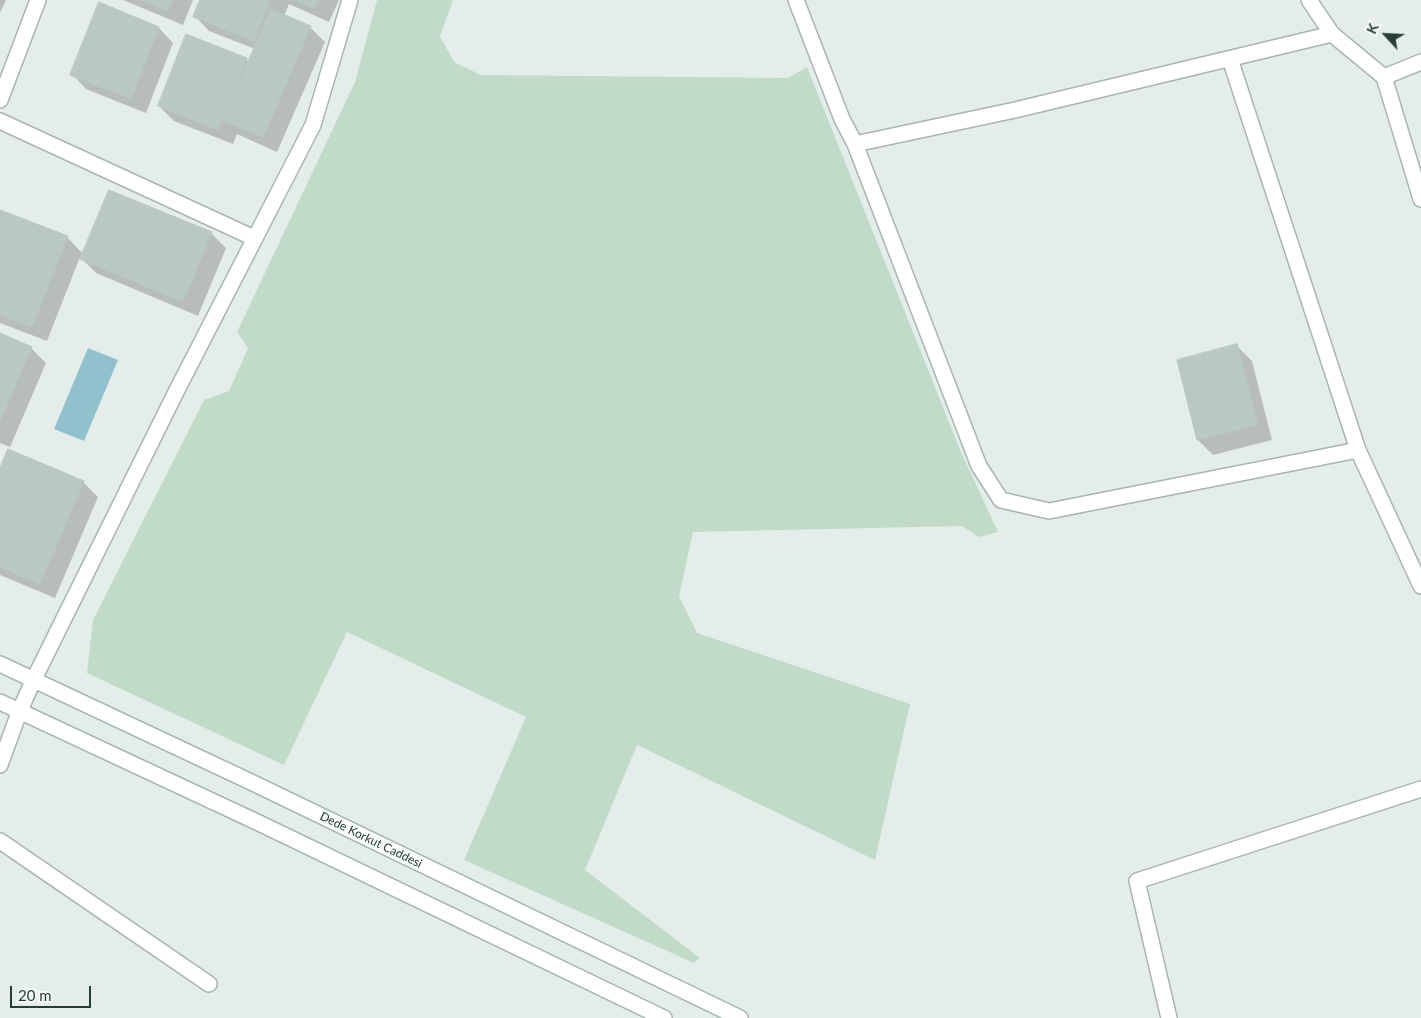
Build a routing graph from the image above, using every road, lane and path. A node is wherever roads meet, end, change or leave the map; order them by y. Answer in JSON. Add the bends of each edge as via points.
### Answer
{"nodes":[{"id":1,"x":38,"y":0,"type":"edge"},
{"id":2,"x":350,"y":0,"type":"edge"},
{"id":3,"x":796,"y":0,"type":"edge"},
{"id":4,"x":1309,"y":0,"type":"edge"},
{"id":5,"x":1332,"y":34,"type":"junction"},
{"id":6,"x":1230,"y":58,"type":"junction"},
{"id":7,"x":1421,"y":62,"type":"edge"},
{"id":8,"x":1384,"y":77,"type":"junction"},
{"id":9,"x":0,"y":100,"type":"edge"},
{"id":10,"x":0,"y":121,"type":"edge"},
{"id":11,"x":854,"y":144,"type":"junction"},
{"id":12,"x":1421,"y":199,"type":"edge"},
{"id":13,"x":254,"y":238,"type":"junction"},
{"id":14,"x":1358,"y":450,"type":"junction"},
{"id":15,"x":1421,"y":586,"type":"edge"},
{"id":16,"x":0,"y":664,"type":"edge"},
{"id":17,"x":34,"y":679,"type":"junction"},
{"id":18,"x":0,"y":702,"type":"edge"},
{"id":19,"x":20,"y":710,"type":"junction"},
{"id":20,"x":0,"y":765,"type":"edge"},
{"id":21,"x":1421,"y":789,"type":"edge"},
{"id":22,"x":0,"y":841,"type":"edge"},
{"id":23,"x":209,"y":984,"type":"dead end"},
{"id":24,"x":664,"y":1018,"type":"edge"},
{"id":25,"x":740,"y":1018,"type":"edge"},
{"id":26,"x":1169,"y":1018,"type":"edge"}],
"edges":[{"from":1,"to":9,"type":"street"},
{"from":2,"to":13,"type":"street","via":[[313,125]]},
{"from":3,"to":11,"type":"street"},
{"from":4,"to":5,"type":"street"},
{"from":5,"to":6,"type":"street"},
{"from":5,"to":8,"type":"street"},
{"from":6,"to":11,"type":"street","via":[[1015,110]]},
{"from":6,"to":14,"type":"street"},
{"from":7,"to":8,"type":"street"},
{"from":8,"to":12,"type":"street"},
{"from":10,"to":13,"type":"street"},
{"from":11,"to":14,"type":"street","via":[[979,466],[1001,500],[1049,512]]},
{"from":13,"to":17,"type":"street"},
{"from":14,"to":15,"type":"street"},
{"from":16,"to":17,"type":"street","name":"Dede Korkut Caddesi"},
{"from":17,"to":19,"type":"street"},
{"from":17,"to":25,"type":"street","name":"Dede Korkut Caddesi"},
{"from":18,"to":19,"type":"street"},
{"from":19,"to":20,"type":"street"},
{"from":19,"to":24,"type":"street"},
{"from":21,"to":26,"type":"street","via":[[1137,880]]},
{"from":22,"to":23,"type":"street"}]}
